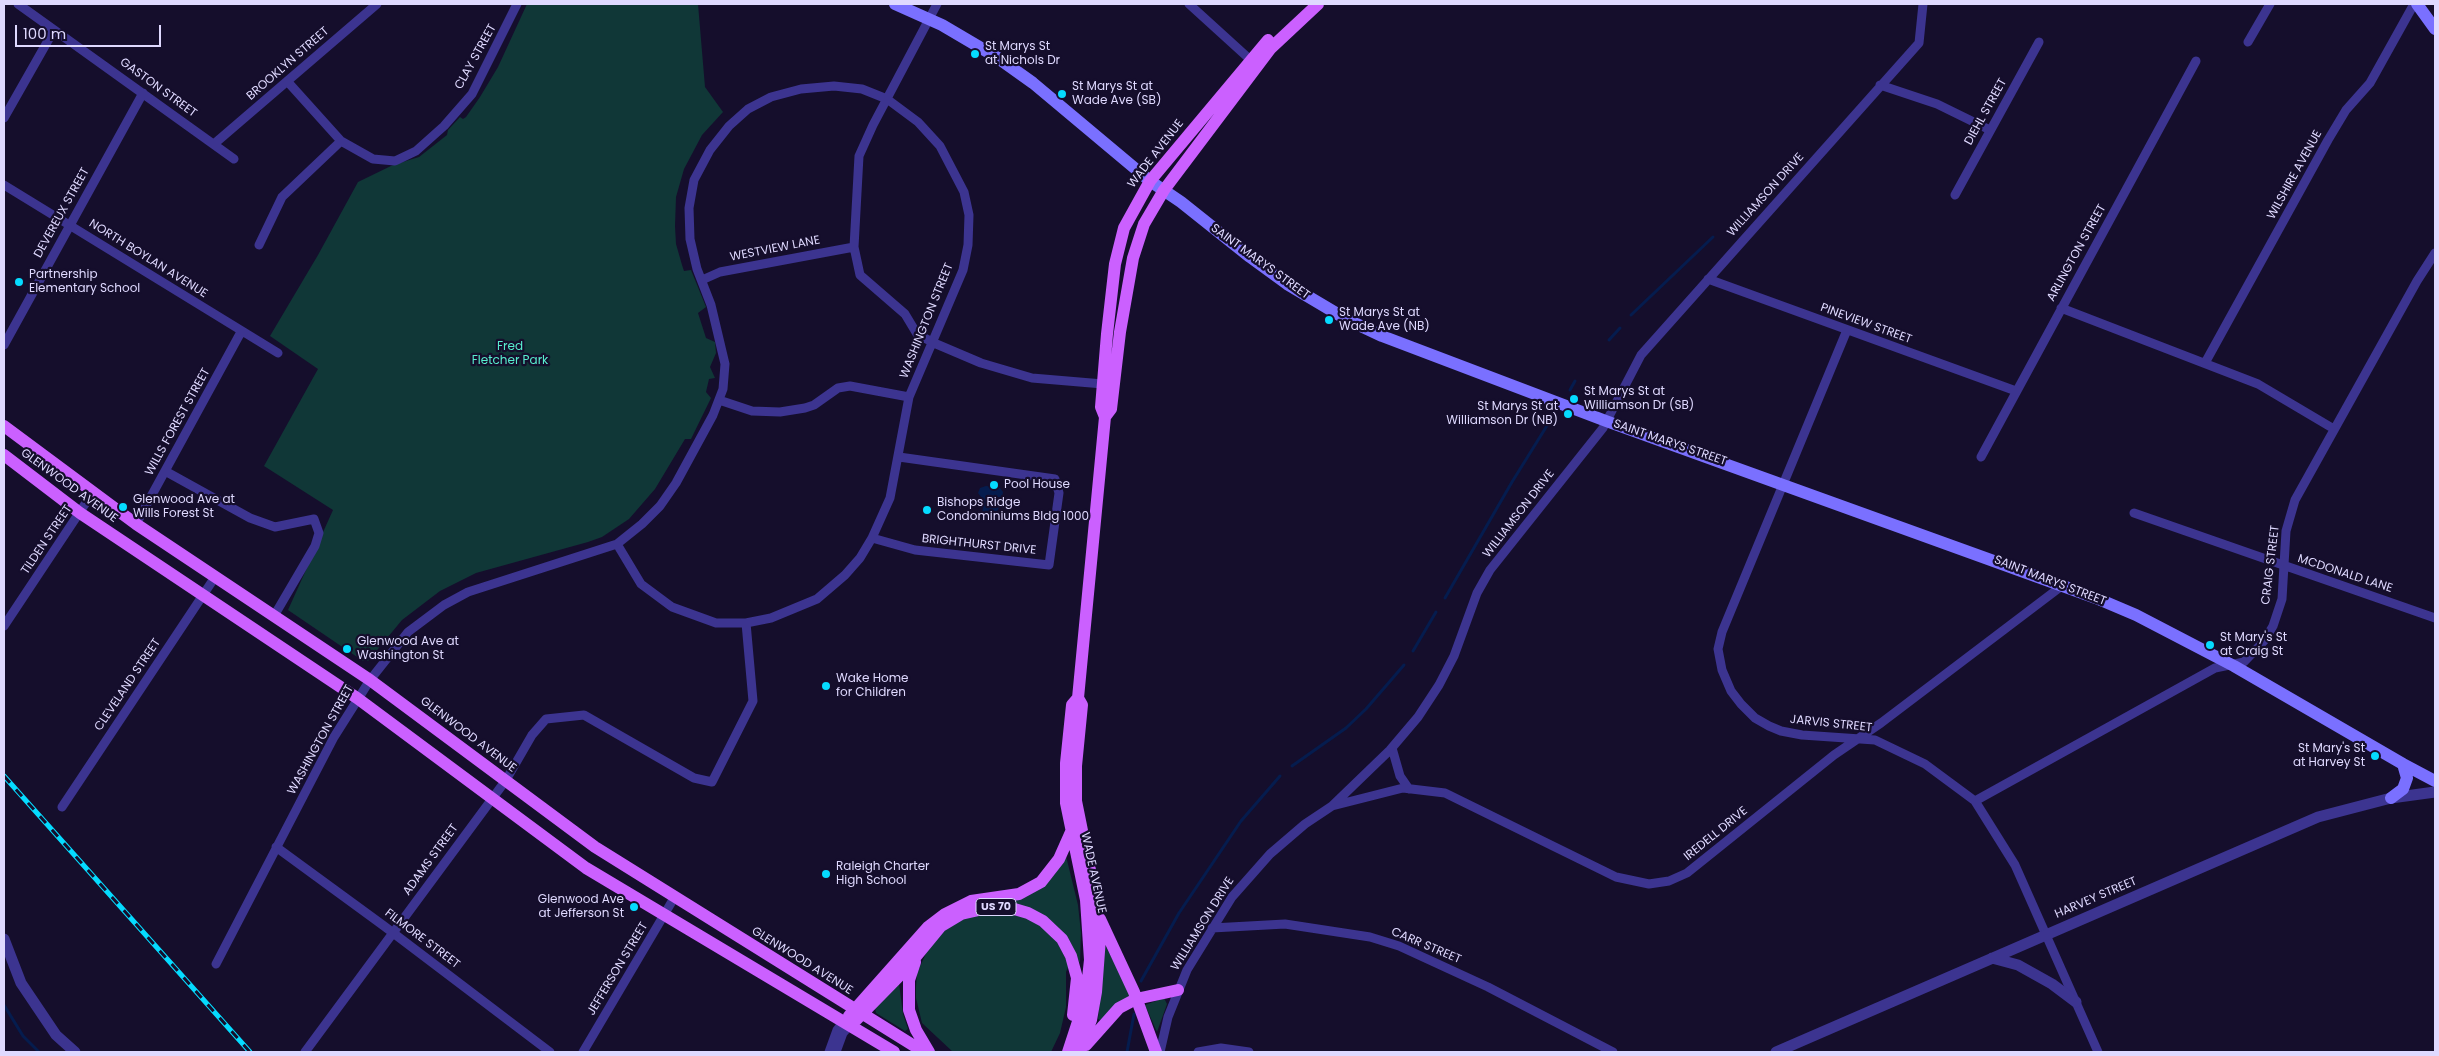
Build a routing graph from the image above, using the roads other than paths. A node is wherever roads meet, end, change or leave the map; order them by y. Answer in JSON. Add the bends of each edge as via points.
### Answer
{"nodes":[{"id":1,"x":18,"y":4,"type":"edge"},
{"id":2,"x":377,"y":4,"type":"edge"},
{"id":3,"x":518,"y":4,"type":"edge"},
{"id":4,"x":895,"y":4,"type":"edge"},
{"id":5,"x":937,"y":4,"type":"edge"},
{"id":6,"x":1189,"y":4,"type":"edge"},
{"id":7,"x":1306,"y":4,"type":"edge"},
{"id":8,"x":1318,"y":4,"type":"edge"},
{"id":9,"x":1923,"y":4,"type":"edge"},
{"id":10,"x":2270,"y":4,"type":"edge"},
{"id":11,"x":2416,"y":4,"type":"edge"},
{"id":12,"x":930,"y":20,"type":"junction"},
{"id":13,"x":2435,"y":29,"type":"edge"},
{"id":14,"x":54,"y":30,"type":"junction"},
{"id":15,"x":2038,"y":42,"type":"dead end"},
{"id":16,"x":2248,"y":42,"type":"dead end"},
{"id":17,"x":2196,"y":61,"type":"dead end"},
{"id":18,"x":1254,"y":63,"type":"junction"},
{"id":19,"x":287,"y":81,"type":"junction"},
{"id":20,"x":1880,"y":86,"type":"junction"},
{"id":21,"x":143,"y":93,"type":"junction"},
{"id":22,"x":887,"y":99,"type":"junction"},
{"id":23,"x":4,"y":118,"type":"edge"},
{"id":24,"x":1990,"y":130,"type":"junction"},
{"id":25,"x":341,"y":141,"type":"junction"},
{"id":26,"x":214,"y":144,"type":"junction"},
{"id":27,"x":234,"y":159,"type":"dead end"},
{"id":28,"x":1150,"y":181,"type":"junction"},
{"id":29,"x":4,"y":185,"type":"edge"},
{"id":30,"x":1164,"y":190,"type":"junction"},
{"id":31,"x":1955,"y":195,"type":"dead end"},
{"id":32,"x":70,"y":225,"type":"junction"},
{"id":33,"x":258,"y":245,"type":"dead end"},
{"id":34,"x":854,"y":247,"type":"junction"},
{"id":35,"x":2435,"y":253,"type":"edge"},
{"id":36,"x":1708,"y":279,"type":"junction"},
{"id":37,"x":702,"y":280,"type":"junction"},
{"id":38,"x":2061,"y":308,"type":"junction"},
{"id":39,"x":1847,"y":330,"type":"junction"},
{"id":40,"x":241,"y":332,"type":"junction"},
{"id":41,"x":934,"y":343,"type":"junction"},
{"id":42,"x":4,"y":345,"type":"edge"},
{"id":43,"x":278,"y":353,"type":"dead end"},
{"id":44,"x":2205,"y":363,"type":"junction"},
{"id":45,"x":1103,"y":384,"type":"junction"},
{"id":46,"x":2016,"y":391,"type":"junction"},
{"id":47,"x":909,"y":397,"type":"junction"},
{"id":48,"x":719,"y":400,"type":"junction"},
{"id":49,"x":1105,"y":417,"type":"junction"},
{"id":50,"x":1606,"y":421,"type":"junction"},
{"id":51,"x":4,"y":426,"type":"edge"},
{"id":52,"x":2334,"y":429,"type":"junction"},
{"id":53,"x":4,"y":455,"type":"edge"},
{"id":54,"x":899,"y":456,"type":"junction"},
{"id":55,"x":1981,"y":457,"type":"dead end"},
{"id":56,"x":165,"y":471,"type":"junction"},
{"id":57,"x":1783,"y":483,"type":"junction"},
{"id":58,"x":92,"y":492,"type":"junction"},
{"id":59,"x":80,"y":513,"type":"junction"},
{"id":60,"x":2134,"y":514,"type":"dead end"},
{"id":61,"x":136,"y":524,"type":"junction"},
{"id":62,"x":872,"y":538,"type":"junction"},
{"id":63,"x":124,"y":542,"type":"junction"},
{"id":64,"x":617,"y":544,"type":"junction"},
{"id":65,"x":2285,"y":567,"type":"junction"},
{"id":66,"x":215,"y":577,"type":"junction"},
{"id":67,"x":2063,"y":585,"type":"junction"},
{"id":68,"x":203,"y":595,"type":"junction"},
{"id":69,"x":274,"y":616,"type":"junction"},
{"id":70,"x":2435,"y":618,"type":"edge"},
{"id":71,"x":746,"y":623,"type":"junction"},
{"id":72,"x":4,"y":626,"type":"edge"},
{"id":73,"x":2234,"y":666,"type":"junction"},
{"id":74,"x":370,"y":680,"type":"junction"},
{"id":75,"x":357,"y":698,"type":"junction"},
{"id":76,"x":1078,"y":698,"type":"junction"},
{"id":77,"x":1860,"y":738,"type":"junction"},
{"id":78,"x":1392,"y":748,"type":"junction"},
{"id":79,"x":2403,"y":764,"type":"junction"},
{"id":80,"x":506,"y":780,"type":"junction"},
{"id":81,"x":2435,"y":781,"type":"edge"},
{"id":82,"x":1409,"y":789,"type":"junction"},
{"id":83,"x":2435,"y":792,"type":"edge"},
{"id":84,"x":492,"y":798,"type":"junction"},
{"id":85,"x":2391,"y":798,"type":"junction"},
{"id":86,"x":1975,"y":801,"type":"junction"},
{"id":87,"x":1332,"y":806,"type":"junction"},
{"id":88,"x":62,"y":807,"type":"dead end"},
{"id":89,"x":1070,"y":832,"type":"junction"},
{"id":90,"x":276,"y":847,"type":"junction"},
{"id":91,"x":674,"y":898,"type":"junction"},
{"id":92,"x":1098,"y":915,"type":"junction"},
{"id":93,"x":664,"y":916,"type":"junction"},
{"id":94,"x":1212,"y":928,"type":"junction"},
{"id":95,"x":394,"y":933,"type":"junction"},
{"id":96,"x":2047,"y":934,"type":"junction"},
{"id":97,"x":4,"y":938,"type":"edge"},
{"id":98,"x":918,"y":955,"type":"junction"},
{"id":99,"x":1992,"y":958,"type":"junction"},
{"id":100,"x":216,"y":964,"type":"dead end"},
{"id":101,"x":1178,"y":990,"type":"junction"},
{"id":102,"x":1136,"y":999,"type":"junction"},
{"id":103,"x":2076,"y":1002,"type":"junction"},
{"id":104,"x":859,"y":1012,"type":"junction"},
{"id":105,"x":847,"y":1023,"type":"junction"},
{"id":106,"x":1076,"y":1031,"type":"junction"},
{"id":107,"x":1221,"y":1050,"type":"edge"},
{"id":108,"x":75,"y":1052,"type":"edge"},
{"id":109,"x":305,"y":1052,"type":"edge"},
{"id":110,"x":550,"y":1052,"type":"edge"},
{"id":111,"x":583,"y":1052,"type":"edge"},
{"id":112,"x":829,"y":1052,"type":"edge"},
{"id":113,"x":836,"y":1052,"type":"edge"},
{"id":114,"x":894,"y":1052,"type":"edge"},
{"id":115,"x":924,"y":1052,"type":"edge"},
{"id":116,"x":929,"y":1052,"type":"edge"},
{"id":117,"x":1068,"y":1052,"type":"edge"},
{"id":118,"x":1080,"y":1052,"type":"edge"},
{"id":119,"x":1158,"y":1052,"type":"edge"},
{"id":120,"x":1198,"y":1052,"type":"edge"},
{"id":121,"x":1249,"y":1052,"type":"edge"},
{"id":122,"x":1613,"y":1052,"type":"edge"},
{"id":123,"x":1776,"y":1052,"type":"edge"},
{"id":124,"x":2098,"y":1052,"type":"edge"}],
"edges":[{"from":1,"to":14,"type":"street","name":"GASTON STREET"},
{"from":2,"to":19,"type":"street","name":"BROOKLYN STREET"},
{"from":3,"to":25,"type":"street","name":"CLAY STREET","via":[[472,94],[416,151],[395,161],[373,159]]},
{"from":4,"to":12,"type":"main road","name":"SAINT MARYS STREET"},
{"from":5,"to":12,"type":"street"},
{"from":6,"to":18,"type":"street"},
{"from":7,"to":18,"type":"main road","name":"WADE AVENUE","via":[[1286,22]]},
{"from":8,"to":18,"type":"main road","name":"WADE AVENUE"},
{"from":9,"to":20,"type":"street","name":"WILLIAMSON DRIVE","via":[[1919,43]]},
{"from":10,"to":16,"type":"street"},
{"from":11,"to":13,"type":"main road"},
{"from":11,"to":44,"type":"street","name":"WILSHIRE AVENUE","via":[[2370,83],[2346,110],[2328,140]]},
{"from":12,"to":22,"type":"street"},
{"from":12,"to":28,"type":"main road","name":"SAINT MARYS STREET","via":[[968,39],[1033,83]]},
{"from":14,"to":21,"type":"street","name":"GASTON STREET"},
{"from":14,"to":23,"type":"street"},
{"from":15,"to":24,"type":"street","name":"DIEHL STREET"},
{"from":17,"to":38,"type":"street","name":"ARLINGTON STREET"},
{"from":18,"to":28,"type":"main road","name":"WADE AVENUE"},
{"from":18,"to":30,"type":"main road","name":"WADE AVENUE","via":[[1220,119]]},
{"from":19,"to":25,"type":"street","name":"CLAY STREET"},
{"from":19,"to":26,"type":"street","name":"BROOKLYN STREET"},
{"from":20,"to":24,"type":"street","via":[[1937,104]]},
{"from":20,"to":36,"type":"street","name":"WILLIAMSON DRIVE"},
{"from":21,"to":26,"type":"street","name":"GASTON STREET"},
{"from":21,"to":32,"type":"street","name":"DEVEREUX STREET"},
{"from":22,"to":34,"type":"street","via":[[859,156]]},
{"from":22,"to":37,"type":"street","name":"WASHINGTON STREET","via":[[862,89],[834,86],[802,89],[771,97],[748,109],[729,126],[710,150],[694,180],[689,208],[690,240]]},
{"from":22,"to":41,"type":"street","name":"WASHINGTON STREET","via":[[918,122],[940,146],[964,192],[969,215],[968,245],[962,270]]},
{"from":24,"to":31,"type":"street","name":"DIEHL STREET"},
{"from":25,"to":33,"type":"street","via":[[282,197]]},
{"from":26,"to":27,"type":"street","name":"GASTON STREET"},
{"from":28,"to":30,"type":"main road","name":"SAINT MARYS STREET"},
{"from":28,"to":45,"type":"main road","name":"WADE AVENUE","via":[[1130,214],[1118,246]]},
{"from":29,"to":32,"type":"street","name":"NORTH BOYLAN AVENUE"},
{"from":30,"to":49,"type":"main road","name":"WADE AVENUE","via":[[1144,224],[1133,258],[1110,409]]},
{"from":30,"to":50,"type":"main road","name":"SAINT MARYS STREET","via":[[1288,284],[1346,319],[1382,336]]},
{"from":32,"to":40,"type":"street","name":"NORTH BOYLAN AVENUE"},
{"from":32,"to":42,"type":"street","name":"DEVEREUX STREET"},
{"from":34,"to":37,"type":"street","name":"WESTVIEW LANE","via":[[720,272]]},
{"from":34,"to":41,"type":"street","via":[[860,275],[905,314],[917,334]]},
{"from":35,"to":52,"type":"street","name":"CRAIG STREET"},
{"from":36,"to":39,"type":"street","name":"PINEVIEW STREET"},
{"from":36,"to":50,"type":"street","name":"WILLIAMSON DRIVE","via":[[1641,355]]},
{"from":37,"to":48,"type":"street","name":"WASHINGTON STREET","via":[[725,364]]},
{"from":38,"to":44,"type":"street"},
{"from":38,"to":46,"type":"street","name":"ARLINGTON STREET"},
{"from":39,"to":46,"type":"street","name":"PINEVIEW STREET"},
{"from":39,"to":57,"type":"street","name":"JARVIS STREET"},
{"from":40,"to":43,"type":"street","name":"NORTH BOYLAN AVENUE"},
{"from":40,"to":56,"type":"street","name":"WILLS FOREST STREET"},
{"from":41,"to":45,"type":"street","via":[[981,363],[1032,378]]},
{"from":41,"to":47,"type":"street","name":"WASHINGTON STREET"},
{"from":44,"to":52,"type":"street","via":[[2258,384]]},
{"from":45,"to":49,"type":"main road","name":"WADE AVENUE","via":[[1101,408]]},
{"from":46,"to":55,"type":"street","name":"ARLINGTON STREET"},
{"from":47,"to":48,"type":"street","via":[[850,386],[838,388],[814,405],[780,412],[752,411]]},
{"from":47,"to":54,"type":"street","name":"WASHINGTON STREET"},
{"from":48,"to":64,"type":"street","name":"WASHINGTON STREET","via":[[676,483],[654,512]]},
{"from":49,"to":76,"type":"main road","name":"WADE AVENUE"},
{"from":50,"to":57,"type":"main road","name":"SAINT MARYS STREET"},
{"from":50,"to":78,"type":"street","name":"WILLIAMSON DRIVE","via":[[1490,570],[1477,593],[1454,656],[1439,685]]},
{"from":51,"to":58,"type":"main road","name":"GLENWOOD AVENUE"},
{"from":52,"to":65,"type":"street","name":"CRAIG STREET","via":[[2296,500],[2286,531]]},
{"from":53,"to":59,"type":"main road","name":"GLENWOOD AVENUE"},
{"from":54,"to":62,"type":"street","name":"WASHINGTON STREET","via":[[890,498]]},
{"from":54,"to":62,"type":"street","name":"BRIGHTHURST DRIVE","via":[[1055,479],[1060,493],[1049,566],[915,550]]},
{"from":56,"to":61,"type":"street","name":"WILLS FOREST STREET"},
{"from":56,"to":69,"type":"street","via":[[250,518],[275,527],[314,519],[319,533],[315,546]]},
{"from":57,"to":67,"type":"main road","name":"SAINT MARYS STREET"},
{"from":57,"to":77,"type":"street","name":"JARVIS STREET","via":[[1722,632],[1718,649],[1722,670],[1731,691],[1755,718],[1781,731]]},
{"from":58,"to":59,"type":"street","name":"TILDEN STREET"},
{"from":58,"to":61,"type":"main road","name":"GLENWOOD AVENUE"},
{"from":59,"to":63,"type":"main road","name":"GLENWOOD AVENUE"},
{"from":59,"to":72,"type":"street","name":"TILDEN STREET"},
{"from":60,"to":65,"type":"street","name":"MCDONALD LANE"},
{"from":61,"to":63,"type":"main road"},
{"from":61,"to":66,"type":"main road","name":"GLENWOOD AVENUE"},
{"from":62,"to":71,"type":"street","name":"WASHINGTON STREET","via":[[845,575],[817,598],[771,618]]},
{"from":63,"to":68,"type":"main road","name":"GLENWOOD AVENUE"},
{"from":64,"to":71,"type":"street","name":"WASHINGTON STREET","via":[[641,584],[672,608],[716,623]]},
{"from":64,"to":74,"type":"street","name":"WASHINGTON STREET","via":[[468,592],[444,605],[408,632]]},
{"from":65,"to":70,"type":"street","name":"MCDONALD LANE"},
{"from":65,"to":73,"type":"street","name":"CRAIG STREET","via":[[2282,599],[2273,626],[2244,662]]},
{"from":66,"to":68,"type":"street","name":"CLEVELAND STREET"},
{"from":66,"to":69,"type":"main road","name":"GLENWOOD AVENUE"},
{"from":67,"to":73,"type":"main road","name":"SAINT MARYS STREET","via":[[2136,615]]},
{"from":67,"to":77,"type":"street","name":"IREDELL DRIVE"},
{"from":68,"to":75,"type":"main road","name":"GLENWOOD AVENUE"},
{"from":68,"to":88,"type":"street","name":"CLEVELAND STREET"},
{"from":69,"to":74,"type":"main road","name":"GLENWOOD AVENUE"},
{"from":71,"to":80,"type":"street","name":"ADAMS STREET","via":[[753,701],[712,782],[694,778],[584,715],[546,720],[532,735]]},
{"from":73,"to":79,"type":"main road","name":"SAINT MARYS STREET"},
{"from":73,"to":86,"type":"street","name":"CRAIG STREET","via":[[2215,668]]},
{"from":74,"to":75,"type":"street","name":"WASHINGTON STREET"},
{"from":74,"to":80,"type":"main road","name":"GLENWOOD AVENUE"},
{"from":75,"to":84,"type":"main road","name":"GLENWOOD AVENUE"},
{"from":75,"to":90,"type":"street","name":"WASHINGTON STREET"},
{"from":76,"to":89,"type":"main road","name":"WADE AVENUE","via":[[1072,705],[1066,763]]},
{"from":76,"to":92,"type":"main road","name":"WADE AVENUE","via":[[1082,705],[1076,801]]},
{"from":77,"to":82,"type":"street","name":"IREDELL DRIVE","via":[[1834,755],[1688,872],[1670,881],[1649,884],[1616,878],[1445,793]]},
{"from":77,"to":86,"type":"street","name":"JARVIS STREET","via":[[1890,746],[1925,764]]},
{"from":78,"to":82,"type":"street","via":[[1400,776]]},
{"from":78,"to":87,"type":"street","name":"WILLIAMSON DRIVE"},
{"from":79,"to":81,"type":"main road","name":"SAINT MARYS STREET"},
{"from":79,"to":85,"type":"main road","via":[[2407,778],[2404,789]]},
{"from":80,"to":84,"type":"street","name":"ADAMS STREET"},
{"from":80,"to":91,"type":"main road","name":"GLENWOOD AVENUE","via":[[596,847]]},
{"from":82,"to":87,"type":"street","name":"IREDELL DRIVE"},
{"from":83,"to":85,"type":"street","name":"HARVEY STREET"},
{"from":84,"to":93,"type":"main road","name":"GLENWOOD AVENUE","via":[[586,868]]},
{"from":84,"to":95,"type":"street","name":"ADAMS STREET"},
{"from":85,"to":96,"type":"street","name":"HARVEY STREET","via":[[2318,817]]},
{"from":86,"to":96,"type":"street","name":"JARVIS STREET","via":[[2011,858]]},
{"from":87,"to":94,"type":"street","name":"WILLIAMSON DRIVE","via":[[1304,824],[1270,854],[1232,897]]},
{"from":89,"to":104,"type":"main road","via":[[1059,859],[1041,882],[1019,894],[970,901],[928,927]]},
{"from":89,"to":106,"type":"main road","name":"WADE AVENUE","via":[[1086,900],[1090,939],[1086,997]]},
{"from":90,"to":95,"type":"street","name":"FILMORE STREET"},
{"from":90,"to":100,"type":"street","name":"WASHINGTON STREET"},
{"from":91,"to":93,"type":"street","name":"JEFFERSON STREET"},
{"from":91,"to":104,"type":"main road","name":"GLENWOOD AVENUE"},
{"from":92,"to":102,"type":"main road"},
{"from":92,"to":118,"type":"main road","name":"WADE AVENUE","via":[[1100,954],[1096,992]]},
{"from":93,"to":105,"type":"main road","name":"GLENWOOD AVENUE"},
{"from":93,"to":111,"type":"street","name":"JEFFERSON STREET"},
{"from":94,"to":101,"type":"street","name":"WILLIAMSON DRIVE"},
{"from":94,"to":122,"type":"street","name":"CARR STREET","via":[[1284,924],[1330,930],[1399,946],[1480,983]]},
{"from":95,"to":109,"type":"street","name":"ADAMS STREET"},
{"from":95,"to":110,"type":"street","name":"FILMORE STREET"},
{"from":96,"to":99,"type":"street","name":"HARVEY STREET"},
{"from":96,"to":103,"type":"street","name":"JARVIS STREET"},
{"from":97,"to":108,"type":"street","via":[[21,983],[56,1035]]},
{"from":98,"to":104,"type":"main road"},
{"from":98,"to":106,"type":"main road","number":"US 70","via":[[942,926],[971,910],[1002,907],[1036,917],[1057,932],[1071,956],[1077,990],[1072,1020]]},
{"from":98,"to":116,"type":"main road","number":"US 70","via":[[909,980],[909,1010]]},
{"from":99,"to":103,"type":"street","via":[[2018,965]]},
{"from":99,"to":123,"type":"street","name":"HARVEY STREET"},
{"from":101,"to":102,"type":"main road"},
{"from":101,"to":119,"type":"street","name":"WILLIAMSON DRIVE"},
{"from":102,"to":118,"type":"main road","via":[[1111,1014]]},
{"from":102,"to":119,"type":"main road"},
{"from":103,"to":124,"type":"street","name":"JARVIS STREET"},
{"from":104,"to":105,"type":"main road"},
{"from":104,"to":115,"type":"main road","name":"GLENWOOD AVENUE"},
{"from":105,"to":112,"type":"street","via":[[837,1030]]},
{"from":105,"to":113,"type":"street"},
{"from":105,"to":114,"type":"main road","name":"GLENWOOD AVENUE"},
{"from":106,"to":117,"type":"main road","name":"WADE AVENUE","number":"US 70"},
{"from":107,"to":120,"type":"street"},
{"from":107,"to":121,"type":"street"}]}
